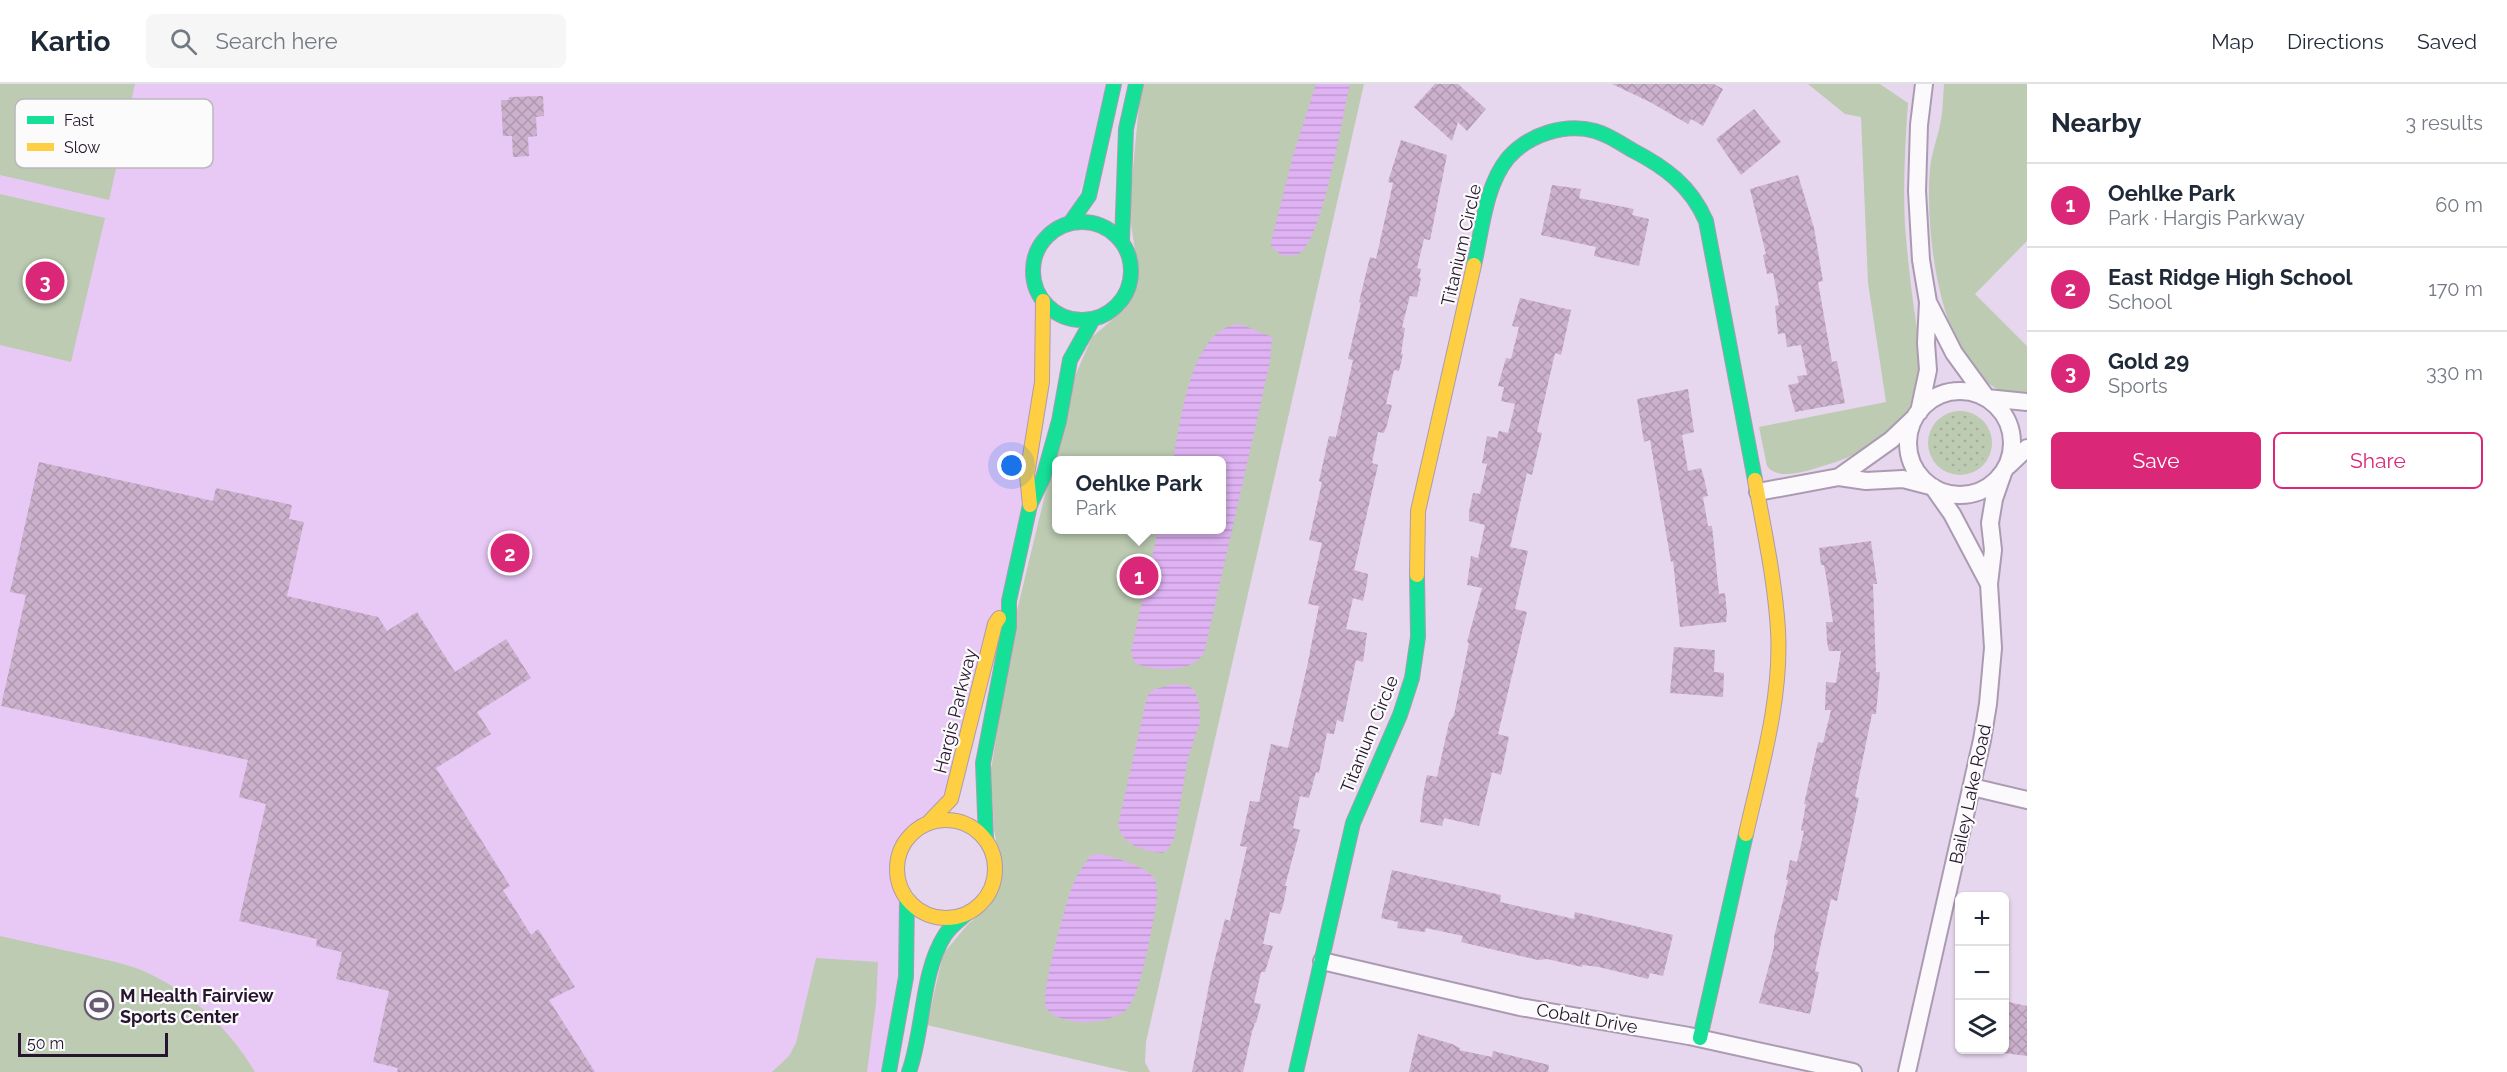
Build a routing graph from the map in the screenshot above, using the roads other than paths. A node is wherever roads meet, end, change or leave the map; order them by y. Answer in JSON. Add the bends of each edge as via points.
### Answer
{"nodes":[{"id":1,"x":1114,"y":84,"type":"edge"},
{"id":2,"x":1136,"y":84,"type":"edge"},
{"id":3,"x":1924,"y":84,"type":"edge"},
{"id":4,"x":1070,"y":223,"type":"junction"},
{"id":5,"x":1122,"y":241,"type":"junction"},
{"id":6,"x":1043,"y":301,"type":"junction"},
{"id":7,"x":1928,"y":302,"type":"junction"},
{"id":8,"x":1093,"y":319,"type":"junction"},
{"id":9,"x":1987,"y":398,"type":"junction"},
{"id":10,"x":2027,"y":402,"type":"edge"},
{"id":11,"x":1918,"y":413,"type":"junction"},
{"id":12,"x":2027,"y":448,"type":"edge"},
{"id":13,"x":2003,"y":473,"type":"junction"},
{"id":14,"x":1839,"y":477,"type":"junction"},
{"id":15,"x":1932,"y":486,"type":"junction"},
{"id":16,"x":1758,"y":492,"type":"junction"},
{"id":17,"x":1030,"y":505,"type":"junction"},
{"id":18,"x":1989,"y":584,"type":"junction"},
{"id":19,"x":1008,"y":601,"type":"junction"},
{"id":20,"x":1972,"y":788,"type":"junction"},
{"id":21,"x":2027,"y":800,"type":"edge"},
{"id":22,"x":927,"y":824,"type":"junction"},
{"id":23,"x":986,"y":840,"type":"junction"},
{"id":24,"x":906,"y":899,"type":"junction"},
{"id":25,"x":965,"y":915,"type":"junction"},
{"id":26,"x":1322,"y":961,"type":"junction"},
{"id":27,"x":1700,"y":1038,"type":"junction"},
{"id":28,"x":889,"y":1072,"type":"edge"},
{"id":29,"x":909,"y":1072,"type":"edge"},
{"id":30,"x":1296,"y":1072,"type":"edge"},
{"id":31,"x":1853,"y":1072,"type":"edge"},
{"id":32,"x":1907,"y":1072,"type":"edge"}],
"edges":[{"from":1,"to":4,"type":"street","via":[[1089,196]]},
{"from":2,"to":5,"type":"street","via":[[1126,129]]},
{"from":3,"to":7,"type":"street","via":[[1917,206]]},
{"from":4,"to":5,"type":"street","via":[[1099,224]]},
{"from":4,"to":6,"type":"street","via":[[1051,233],[1036,255],[1034,279]]},
{"from":5,"to":8,"type":"street","via":[[1132,272],[1128,288],[1108,313]]},
{"from":6,"to":8,"type":"street","via":[[1065,317]]},
{"from":6,"to":17,"type":"street","name":"Hargis Parkway","via":[[1042,382],[1027,476]]},
{"from":7,"to":9,"type":"street","via":[[1958,360]]},
{"from":7,"to":11,"type":"street","via":[[1928,370]]},
{"from":8,"to":17,"type":"street","name":"Hargis Parkway","via":[[1070,360],[1059,421]]},
{"from":9,"to":10,"type":"street"},
{"from":9,"to":11,"type":"street","via":[[1968,391],[1950,392],[1927,402]]},
{"from":9,"to":13,"type":"street","via":[[2002,411],[2011,430],[2012,452]]},
{"from":11,"to":14,"type":"street","via":[[1891,440]]},
{"from":11,"to":15,"type":"street","via":[[1910,429],[1909,452],[1918,472]]},
{"from":12,"to":13,"type":"street"},
{"from":13,"to":15,"type":"street","via":[[1986,488],[1971,494],[1951,494]]},
{"from":13,"to":18,"type":"street","name":"Bailey Lake Road","via":[[1991,514],[1993,550]]},
{"from":14,"to":15,"type":"street","via":[[1866,481],[1903,479]]},
{"from":14,"to":16,"type":"street"},
{"from":15,"to":18,"type":"street","name":"Bailey Lake Road","via":[[1952,514]]},
{"from":16,"to":26,"type":"street","name":"Titanium Circle","via":[[1708,229],[1692,194],[1665,168],[1595,131],[1561,129],[1526,142],[1504,163],[1491,194],[1419,510],[1418,637],[1412,678],[1400,716],[1353,823]]},
{"from":16,"to":27,"type":"street","name":"Titanium Circle","via":[[1777,613],[1776,687]]},
{"from":17,"to":19,"type":"street","name":"Hargis Parkway"},
{"from":18,"to":20,"type":"street","name":"Bailey Lake Road","via":[[1992,673]]},
{"from":19,"to":22,"type":"street","name":"Hargis Parkway","via":[[995,624],[951,799]]},
{"from":19,"to":23,"type":"street","name":"Hargis Parkway","via":[[1009,627],[983,763]]},
{"from":20,"to":21,"type":"street"},
{"from":20,"to":32,"type":"street","name":"Bailey Lake Road"},
{"from":22,"to":23,"type":"street","via":[[959,822]]},
{"from":22,"to":24,"type":"street","via":[[913,832],[898,857],[900,885]]},
{"from":23,"to":25,"type":"street","via":[[995,868],[993,882],[987,896]]},
{"from":24,"to":25,"type":"street","via":[[933,916]]},
{"from":24,"to":28,"type":"street","via":[[906,977]]},
{"from":25,"to":29,"type":"street","via":[[945,935],[933,965]]},
{"from":26,"to":27,"type":"street","name":"Cobalt Drive","via":[[1520,1006]]},
{"from":26,"to":30,"type":"street","name":"Titanium Circle"},
{"from":27,"to":31,"type":"street","name":"Cobalt Drive"}]}
